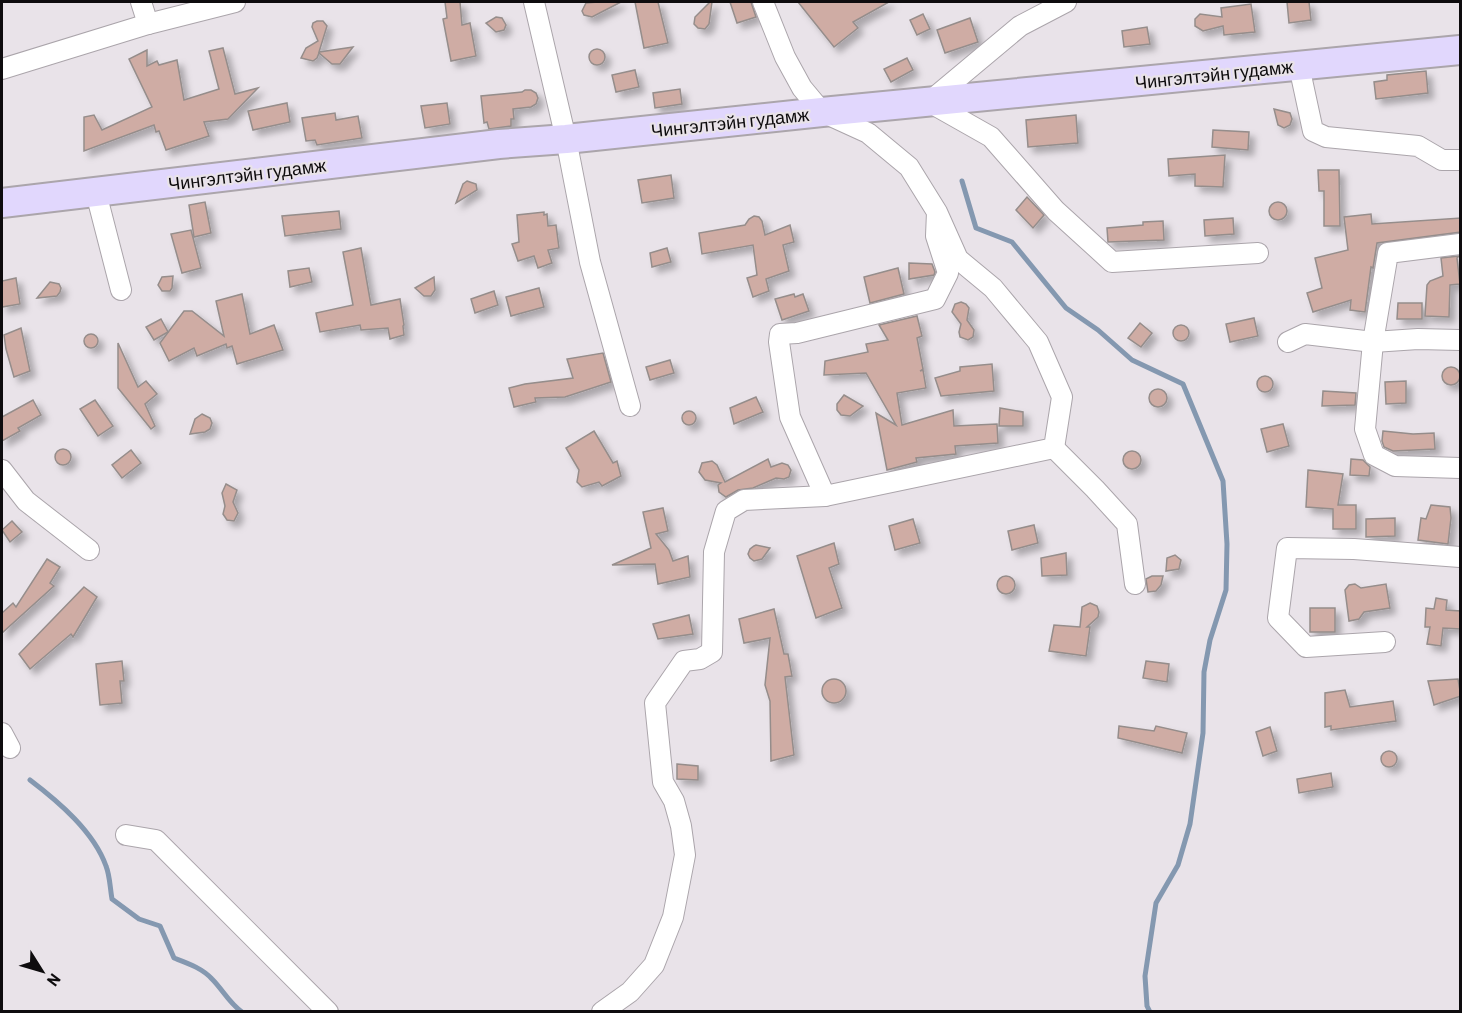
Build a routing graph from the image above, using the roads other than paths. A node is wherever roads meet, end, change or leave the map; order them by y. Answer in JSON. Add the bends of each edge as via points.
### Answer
{"nodes":[{"id":1,"x":141,"y":2,"type":"edge"},
{"id":2,"x":234,"y":2,"type":"edge"},
{"id":3,"x":534,"y":2,"type":"edge"},
{"id":4,"x":763,"y":2,"type":"edge"},
{"id":5,"x":1066,"y":2,"type":"edge"},
{"id":6,"x":148,"y":24,"type":"junction"},
{"id":7,"x":1461,"y":50,"type":"edge"},
{"id":8,"x":1299,"y":66,"type":"junction"},
{"id":9,"x":2,"y":69,"type":"edge"},
{"id":10,"x":929,"y":102,"type":"junction"},
{"id":11,"x":822,"y":112,"type":"junction"},
{"id":12,"x":566,"y":139,"type":"junction"},
{"id":13,"x":1461,"y":160,"type":"edge"},
{"id":14,"x":96,"y":193,"type":"junction"},
{"id":15,"x":2,"y":203,"type":"edge"},
{"id":16,"x":937,"y":212,"type":"junction"},
{"id":17,"x":1461,"y":244,"type":"edge"},
{"id":18,"x":1258,"y":253,"type":"dead end"},
{"id":19,"x":122,"y":290,"type":"dead end"},
{"id":20,"x":1461,"y":340,"type":"edge"},
{"id":21,"x":1288,"y":342,"type":"dead end"},
{"id":22,"x":1373,"y":342,"type":"junction"},
{"id":23,"x":630,"y":406,"type":"dead end"},
{"id":24,"x":1054,"y":448,"type":"junction"},
{"id":25,"x":1461,"y":468,"type":"edge"},
{"id":26,"x":2,"y":470,"type":"edge"},
{"id":27,"x":825,"y":496,"type":"junction"},
{"id":28,"x":89,"y":550,"type":"dead end"},
{"id":29,"x":1461,"y":557,"type":"edge"},
{"id":30,"x":1135,"y":584,"type":"dead end"},
{"id":31,"x":1385,"y":642,"type":"dead end"},
{"id":32,"x":126,"y":835,"type":"dead end"},
{"id":33,"x":328,"y":1011,"type":"edge"},
{"id":34,"x":602,"y":1011,"type":"edge"}],
"edges":[{"from":1,"to":6,"type":"street"},
{"from":2,"to":6,"type":"street"},
{"from":3,"to":12,"type":"street"},
{"from":4,"to":11,"type":"street","via":[[785,57],[802,88]]},
{"from":5,"to":10,"type":"street","via":[[1020,26]]},
{"from":6,"to":9,"type":"street"},
{"from":7,"to":8,"type":"main road","name":"Чингэлтэйн гудамж"},
{"from":8,"to":10,"type":"main road","name":"Чингэлтэйн гудамж"},
{"from":8,"to":13,"type":"street","via":[[1313,131],[1326,137],[1418,146],[1442,160]]},
{"from":10,"to":11,"type":"main road","name":"Чингэлтэйн гудамж"},
{"from":10,"to":18,"type":"street","via":[[991,137],[1056,212],[1112,262]]},
{"from":11,"to":12,"type":"main road","name":"Чингэлтэйн гудамж"},
{"from":11,"to":16,"type":"street","via":[[868,133],[909,167]]},
{"from":12,"to":14,"type":"main road","name":"Чингэлтэйн гудамж"},
{"from":12,"to":23,"type":"street","via":[[590,262]]},
{"from":14,"to":15,"type":"main road","name":"Чингэлтэйн гудамж"},
{"from":14,"to":19,"type":"street"},
{"from":16,"to":24,"type":"street","via":[[958,259],[993,288],[1038,342],[1062,397]]},
{"from":16,"to":27,"type":"street","via":[[936,236],[948,273],[935,299],[780,334],[790,417]]},
{"from":17,"to":22,"type":"street","via":[[1388,253]]},
{"from":20,"to":22,"type":"street"},
{"from":21,"to":22,"type":"street","via":[[1305,334]]},
{"from":22,"to":25,"type":"street","via":[[1365,429],[1374,454],[1395,466]]},
{"from":24,"to":27,"type":"street"},
{"from":24,"to":30,"type":"street","via":[[1126,524]]},
{"from":26,"to":28,"type":"street","via":[[26,501]]},
{"from":27,"to":34,"type":"street","via":[[744,500],[726,511],[714,552],[712,652],[684,661],[655,703],[663,782],[674,801],[685,855],[673,917],[654,965],[630,992]]},
{"from":29,"to":31,"type":"street","via":[[1287,548],[1278,618],[1306,647]]},
{"from":32,"to":33,"type":"street","via":[[156,840]]}]}
